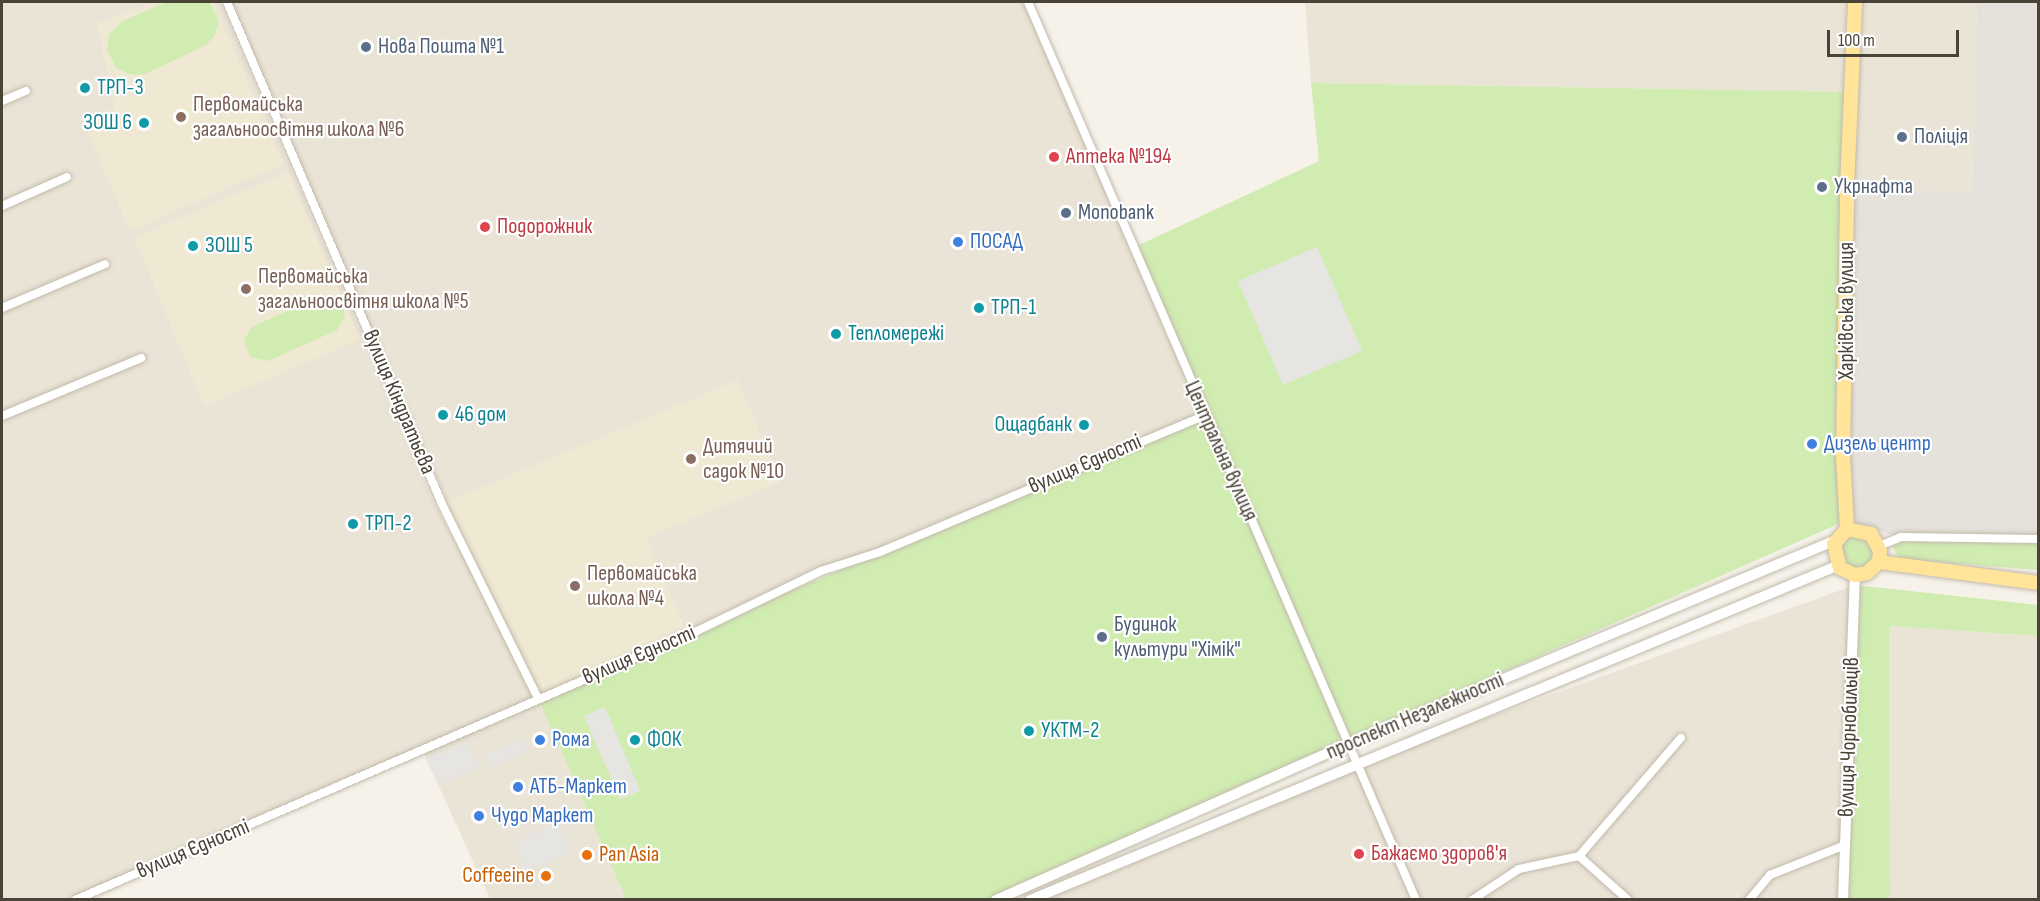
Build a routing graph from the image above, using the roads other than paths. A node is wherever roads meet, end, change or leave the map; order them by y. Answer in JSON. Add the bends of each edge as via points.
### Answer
{"nodes":[{"id":1,"x":227,"y":2,"type":"edge"},
{"id":2,"x":1028,"y":2,"type":"edge"},
{"id":3,"x":1855,"y":2,"type":"edge"},
{"id":4,"x":26,"y":91,"type":"dead end"},
{"id":5,"x":2,"y":101,"type":"edge"},
{"id":6,"x":67,"y":177,"type":"dead end"},
{"id":7,"x":2,"y":206,"type":"edge"},
{"id":8,"x":105,"y":264,"type":"dead end"},
{"id":9,"x":2,"y":308,"type":"edge"},
{"id":10,"x":141,"y":358,"type":"dead end"},
{"id":11,"x":2,"y":416,"type":"edge"},
{"id":12,"x":1204,"y":416,"type":"junction"},
{"id":13,"x":1847,"y":528,"type":"junction"},
{"id":14,"x":2038,"y":539,"type":"edge"},
{"id":15,"x":1836,"y":540,"type":"junction"},
{"id":16,"x":1879,"y":546,"type":"junction"},
{"id":17,"x":1879,"y":562,"type":"junction"},
{"id":18,"x":1839,"y":566,"type":"junction"},
{"id":19,"x":1856,"y":575,"type":"junction"},
{"id":20,"x":2038,"y":583,"type":"edge"},
{"id":21,"x":538,"y":698,"type":"junction"},
{"id":22,"x":1681,"y":738,"type":"dead end"},
{"id":23,"x":1350,"y":743,"type":"junction"},
{"id":24,"x":1359,"y":764,"type":"junction"},
{"id":25,"x":1845,"y":845,"type":"junction"},
{"id":26,"x":1579,"y":856,"type":"junction"},
{"id":27,"x":75,"y":900,"type":"edge"},
{"id":28,"x":996,"y":900,"type":"edge"},
{"id":29,"x":1030,"y":900,"type":"edge"},
{"id":30,"x":1416,"y":900,"type":"edge"},
{"id":31,"x":1472,"y":900,"type":"edge"},
{"id":32,"x":1628,"y":900,"type":"edge"},
{"id":33,"x":1749,"y":900,"type":"edge"},
{"id":34,"x":1843,"y":900,"type":"edge"}],
"edges":[{"from":1,"to":21,"type":"street","name":"вулиця Кіндратьєва","via":[[442,504]]},
{"from":2,"to":12,"type":"street","name":"Центральна вулиця"},
{"from":3,"to":13,"type":"main road","name":"Харківська вулиця","via":[[1847,187],[1843,455]]},
{"from":4,"to":5,"type":"street"},
{"from":6,"to":7,"type":"street"},
{"from":8,"to":9,"type":"street"},
{"from":10,"to":11,"type":"street"},
{"from":12,"to":21,"type":"street","name":"вулиця Єдності","via":[[880,552],[821,571],[697,631]]},
{"from":12,"to":23,"type":"street","name":"Центральна вулиця"},
{"from":13,"to":15,"type":"main road"},
{"from":13,"to":16,"type":"main road","via":[[1864,531]]},
{"from":14,"to":16,"type":"street","via":[[1901,537]]},
{"from":15,"to":18,"type":"main road","via":[[1834,552]]},
{"from":15,"to":23,"type":"street","name":"проспект Незалежності"},
{"from":16,"to":17,"type":"main road"},
{"from":17,"to":19,"type":"main road","via":[[1867,573]]},
{"from":17,"to":20,"type":"main road"},
{"from":18,"to":19,"type":"main road"},
{"from":18,"to":24,"type":"street","name":"проспект Незалежності"},
{"from":19,"to":25,"type":"street","name":"вулиця Чорнобильців"},
{"from":21,"to":27,"type":"street","name":"вулиця Єдності"},
{"from":22,"to":26,"type":"street"},
{"from":23,"to":24,"type":"street","name":"Центральна вулиця"},
{"from":23,"to":28,"type":"street","name":"проспект Незалежності"},
{"from":24,"to":29,"type":"street","name":"проспект Незалежності"},
{"from":24,"to":30,"type":"street","name":"Центральна вулиця"},
{"from":25,"to":33,"type":"street","via":[[1770,875]]},
{"from":25,"to":34,"type":"street","name":"вулиця Чорнобильців"},
{"from":26,"to":31,"type":"street","via":[[1519,869]]},
{"from":26,"to":32,"type":"street"}]}
